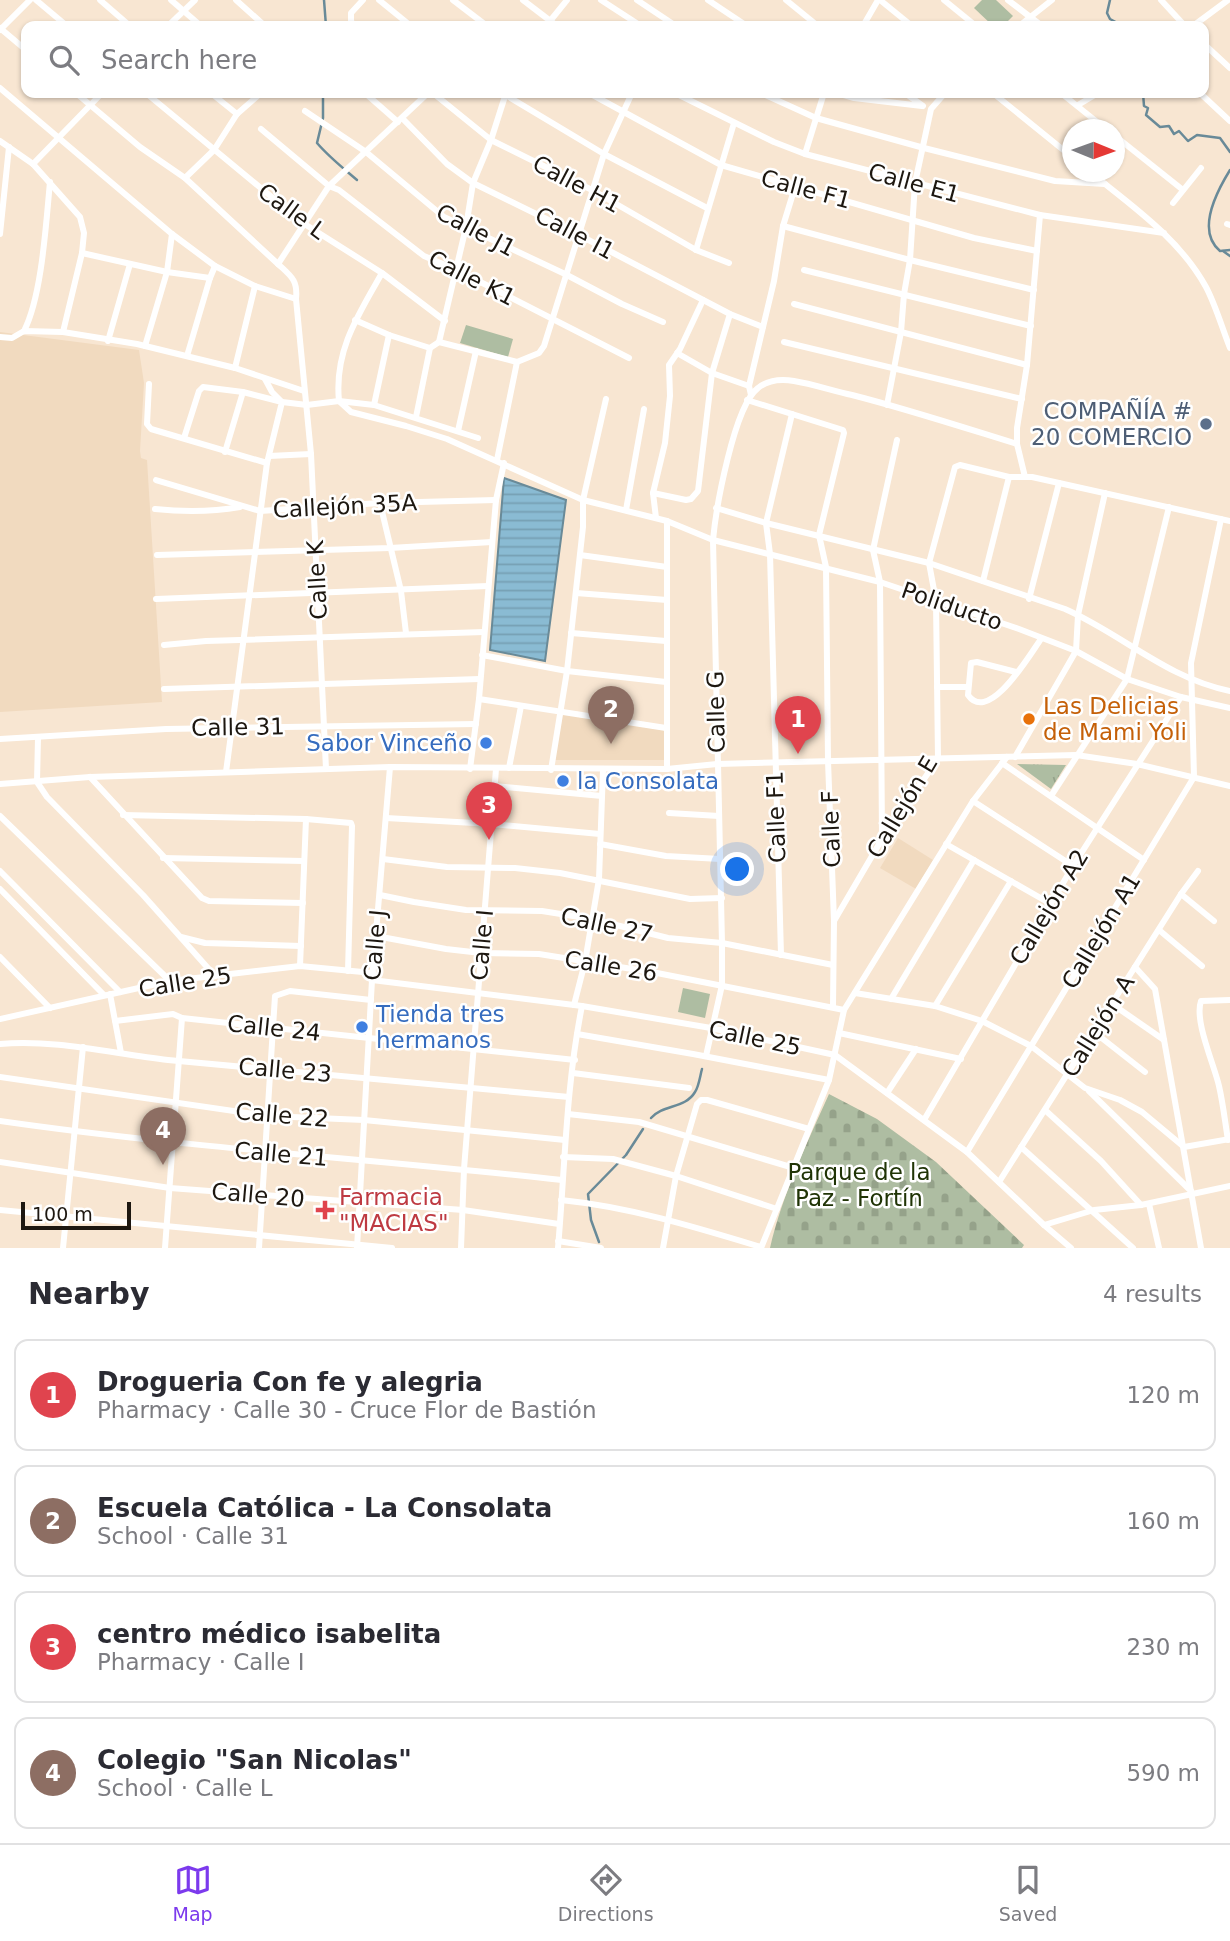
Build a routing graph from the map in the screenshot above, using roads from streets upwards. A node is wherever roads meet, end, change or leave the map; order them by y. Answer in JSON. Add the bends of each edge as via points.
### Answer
{"nodes":[{"id":1,"x":30,"y":0,"type":"edge"},
{"id":2,"x":36,"y":0,"type":"edge"},
{"id":3,"x":100,"y":0,"type":"edge"},
{"id":4,"x":171,"y":0,"type":"edge"},
{"id":5,"x":195,"y":0,"type":"edge"},
{"id":6,"x":236,"y":0,"type":"edge"},
{"id":7,"x":363,"y":0,"type":"edge"},
{"id":8,"x":380,"y":0,"type":"edge"},
{"id":9,"x":453,"y":0,"type":"edge"},
{"id":10,"x":523,"y":0,"type":"edge"},
{"id":11,"x":567,"y":0,"type":"edge"},
{"id":12,"x":601,"y":0,"type":"edge"},
{"id":13,"x":637,"y":0,"type":"edge"},
{"id":14,"x":708,"y":0,"type":"edge"},
{"id":15,"x":786,"y":0,"type":"edge"},
{"id":16,"x":879,"y":0,"type":"edge"},
{"id":17,"x":944,"y":0,"type":"edge"},
{"id":18,"x":1008,"y":0,"type":"edge"},
{"id":19,"x":1052,"y":0,"type":"edge"},
{"id":20,"x":1161,"y":0,"type":"edge"},
{"id":21,"x":1228,"y":1,"type":"edge"},
{"id":22,"x":718,"y":3,"type":"edge"},
{"id":23,"x":184,"y":11,"type":"junction"},
{"id":24,"x":1030,"y":18,"type":"junction"},
{"id":25,"x":61,"y":21,"type":"edge"},
{"id":26,"x":124,"y":21,"type":"edge"},
{"id":27,"x":173,"y":21,"type":"edge"},
{"id":28,"x":195,"y":21,"type":"edge"},
{"id":29,"x":259,"y":21,"type":"edge"},
{"id":30,"x":351,"y":21,"type":"edge"},
{"id":31,"x":405,"y":21,"type":"edge"},
{"id":32,"x":480,"y":21,"type":"edge"},
{"id":33,"x":545,"y":21,"type":"edge"},
{"id":34,"x":550,"y":21,"type":"edge"},
{"id":35,"x":633,"y":21,"type":"edge"},
{"id":36,"x":668,"y":21,"type":"edge"},
{"id":37,"x":741,"y":21,"type":"edge"},
{"id":38,"x":812,"y":21,"type":"edge"},
{"id":39,"x":866,"y":21,"type":"edge"},
{"id":40,"x":906,"y":21,"type":"edge"},
{"id":41,"x":970,"y":21,"type":"edge"},
{"id":42,"x":1026,"y":21,"type":"edge"},
{"id":43,"x":1034,"y":21,"type":"edge"},
{"id":44,"x":1180,"y":21,"type":"edge"},
{"id":45,"x":1200,"y":21,"type":"edge"},
{"id":46,"x":0,"y":29,"type":"edge"},
{"id":47,"x":21,"y":46,"type":"edge"},
{"id":48,"x":1209,"y":49,"type":"edge"},
{"id":49,"x":1230,"y":68,"type":"edge"},
{"id":50,"x":0,"y":88,"type":"edge"},
{"id":51,"x":82,"y":98,"type":"edge"},
{"id":52,"x":97,"y":98,"type":"edge"},
{"id":53,"x":152,"y":98,"type":"edge"},
{"id":54,"x":217,"y":98,"type":"edge"},
{"id":55,"x":255,"y":98,"type":"edge"},
{"id":56,"x":371,"y":98,"type":"edge"},
{"id":57,"x":423,"y":98,"type":"edge"},
{"id":58,"x":439,"y":98,"type":"edge"},
{"id":59,"x":504,"y":98,"type":"edge"},
{"id":60,"x":513,"y":98,"type":"edge"},
{"id":61,"x":598,"y":98,"type":"edge"},
{"id":62,"x":629,"y":98,"type":"edge"},
{"id":63,"x":686,"y":98,"type":"edge"},
{"id":64,"x":772,"y":98,"type":"edge"},
{"id":65,"x":820,"y":98,"type":"edge"},
{"id":66,"x":854,"y":98,"type":"edge"},
{"id":67,"x":912,"y":98,"type":"edge"},
{"id":68,"x":941,"y":98,"type":"edge"},
{"id":69,"x":999,"y":98,"type":"edge"},
{"id":70,"x":1068,"y":98,"type":"edge"},
{"id":71,"x":1090,"y":98,"type":"edge"},
{"id":72,"x":1205,"y":98,"type":"edge"},
{"id":73,"x":91,"y":105,"type":"junction"},
{"id":74,"x":1078,"y":105,"type":"junction"},
{"id":75,"x":922,"y":106,"type":"junction"},
{"id":76,"x":931,"y":109,"type":"junction"},
{"id":77,"x":305,"y":111,"type":"dead end"},
{"id":78,"x":622,"y":112,"type":"junction"},
{"id":79,"x":237,"y":114,"type":"junction"},
{"id":80,"x":816,"y":118,"type":"junction"},
{"id":81,"x":1094,"y":119,"type":"edge"},
{"id":82,"x":400,"y":120,"type":"junction"},
{"id":83,"x":1230,"y":121,"type":"edge"},
{"id":84,"x":734,"y":123,"type":"junction"},
{"id":85,"x":261,"y":129,"type":"dead end"},
{"id":86,"x":58,"y":136,"type":"junction"},
{"id":87,"x":491,"y":140,"type":"junction"},
{"id":88,"x":0,"y":141,"type":"edge"},
{"id":89,"x":1125,"y":143,"type":"edge"},
{"id":90,"x":9,"y":147,"type":"junction"},
{"id":91,"x":923,"y":148,"type":"junction"},
{"id":92,"x":1062,"y":148,"type":"edge"},
{"id":93,"x":214,"y":150,"type":"junction"},
{"id":94,"x":366,"y":152,"type":"junction"},
{"id":95,"x":604,"y":154,"type":"junction"},
{"id":96,"x":804,"y":154,"type":"junction"},
{"id":97,"x":33,"y":164,"type":"junction"},
{"id":98,"x":721,"y":165,"type":"junction"},
{"id":99,"x":1201,"y":167,"type":"dead end"},
{"id":100,"x":185,"y":178,"type":"junction"},
{"id":101,"x":50,"y":182,"type":"junction"},
{"id":102,"x":1102,"y":182,"type":"edge"},
{"id":103,"x":473,"y":183,"type":"junction"},
{"id":104,"x":915,"y":183,"type":"junction"},
{"id":105,"x":1105,"y":184,"type":"junction"},
{"id":106,"x":329,"y":186,"type":"junction"},
{"id":107,"x":795,"y":187,"type":"junction"},
{"id":108,"x":592,"y":190,"type":"junction"},
{"id":109,"x":1182,"y":190,"type":"junction"},
{"id":110,"x":1173,"y":203,"type":"dead end"},
{"id":111,"x":708,"y":208,"type":"junction"},
{"id":112,"x":1040,"y":215,"type":"junction"},
{"id":113,"x":913,"y":221,"type":"junction"},
{"id":114,"x":303,"y":223,"type":"junction"},
{"id":115,"x":783,"y":226,"type":"junction"},
{"id":116,"x":466,"y":227,"type":"junction"},
{"id":117,"x":1164,"y":233,"type":"junction"},
{"id":118,"x":0,"y":234,"type":"edge"},
{"id":119,"x":172,"y":234,"type":"junction"},
{"id":120,"x":577,"y":234,"type":"junction"},
{"id":121,"x":695,"y":250,"type":"junction"},
{"id":122,"x":1037,"y":251,"type":"junction"},
{"id":123,"x":82,"y":253,"type":"junction"},
{"id":124,"x":911,"y":260,"type":"junction"},
{"id":125,"x":729,"y":263,"type":"dead end"},
{"id":126,"x":130,"y":264,"type":"junction"},
{"id":127,"x":278,"y":264,"type":"junction"},
{"id":128,"x":215,"y":267,"type":"junction"},
{"id":129,"x":457,"y":270,"type":"junction"},
{"id":130,"x":804,"y":270,"type":"dead end"},
{"id":131,"x":167,"y":272,"type":"junction"},
{"id":132,"x":382,"y":273,"type":"junction"},
{"id":133,"x":565,"y":274,"type":"junction"},
{"id":134,"x":210,"y":278,"type":"junction"},
{"id":135,"x":255,"y":286,"type":"junction"},
{"id":136,"x":1034,"y":289,"type":"junction"},
{"id":137,"x":904,"y":293,"type":"junction"},
{"id":138,"x":296,"y":299,"type":"junction"},
{"id":139,"x":703,"y":300,"type":"junction"},
{"id":140,"x":794,"y":304,"type":"dead end"},
{"id":141,"x":730,"y":314,"type":"junction"},
{"id":142,"x":552,"y":318,"type":"junction"},
{"id":143,"x":355,"y":320,"type":"junction"},
{"id":144,"x":445,"y":321,"type":"junction"},
{"id":145,"x":663,"y":322,"type":"dead end"},
{"id":146,"x":1031,"y":326,"type":"junction"},
{"id":147,"x":763,"y":327,"type":"junction"},
{"id":148,"x":24,"y":331,"type":"junction"},
{"id":149,"x":63,"y":332,"type":"junction"},
{"id":150,"x":901,"y":332,"type":"junction"},
{"id":151,"x":390,"y":335,"type":"junction"},
{"id":152,"x":0,"y":337,"type":"edge"},
{"id":153,"x":108,"y":341,"type":"junction"},
{"id":154,"x":439,"y":342,"type":"junction"},
{"id":155,"x":784,"y":342,"type":"dead end"},
{"id":156,"x":145,"y":346,"type":"junction"},
{"id":157,"x":430,"y":348,"type":"junction"},
{"id":158,"x":1230,"y":348,"type":"edge"},
{"id":159,"x":476,"y":351,"type":"junction"},
{"id":160,"x":677,"y":353,"type":"junction"},
{"id":161,"x":187,"y":356,"type":"junction"},
{"id":162,"x":629,"y":358,"type":"dead end"},
{"id":163,"x":517,"y":362,"type":"junction"},
{"id":164,"x":1027,"y":365,"type":"junction"},
{"id":165,"x":894,"y":368,"type":"junction"},
{"id":166,"x":235,"y":369,"type":"junction"},
{"id":167,"x":712,"y":373,"type":"junction"},
{"id":168,"x":265,"y":379,"type":"junction"},
{"id":169,"x":149,"y":384,"type":"dead end"},
{"id":170,"x":749,"y":386,"type":"junction"},
{"id":171,"x":304,"y":391,"type":"junction"},
{"id":172,"x":243,"y":392,"type":"junction"},
{"id":173,"x":749,"y":397,"type":"junction"},
{"id":174,"x":606,"y":398,"type":"dead end"},
{"id":175,"x":1022,"y":398,"type":"junction"},
{"id":176,"x":339,"y":401,"type":"junction"},
{"id":177,"x":282,"y":402,"type":"junction"},
{"id":178,"x":307,"y":405,"type":"junction"},
{"id":179,"x":374,"y":405,"type":"junction"},
{"id":180,"x":887,"y":405,"type":"junction"},
{"id":181,"x":644,"y":409,"type":"dead end"},
{"id":182,"x":792,"y":414,"type":"junction"},
{"id":183,"x":415,"y":418,"type":"junction"},
{"id":184,"x":458,"y":431,"type":"junction"},
{"id":185,"x":184,"y":438,"type":"junction"},
{"id":186,"x":478,"y":438,"type":"dead end"},
{"id":187,"x":897,"y":440,"type":"dead end"},
{"id":188,"x":1017,"y":444,"type":"junction"},
{"id":189,"x":225,"y":452,"type":"junction"},
{"id":190,"x":311,"y":453,"type":"junction"},
{"id":191,"x":268,"y":459,"type":"junction"},
{"id":192,"x":500,"y":462,"type":"junction"},
{"id":193,"x":1009,"y":477,"type":"junction"},
{"id":194,"x":1025,"y":477,"type":"junction"},
{"id":195,"x":156,"y":480,"type":"dead end"},
{"id":196,"x":1059,"y":482,"type":"junction"},
{"id":197,"x":653,"y":493,"type":"junction"},
{"id":198,"x":1105,"y":493,"type":"junction"},
{"id":199,"x":496,"y":500,"type":"junction"},
{"id":200,"x":583,"y":500,"type":"junction"},
{"id":201,"x":380,"y":503,"type":"junction"},
{"id":202,"x":242,"y":506,"type":"junction"},
{"id":203,"x":314,"y":507,"type":"junction"},
{"id":204,"x":1169,"y":507,"type":"junction"},
{"id":205,"x":716,"y":508,"type":"junction"},
{"id":206,"x":155,"y":509,"type":"dead end"},
{"id":207,"x":626,"y":510,"type":"junction"},
{"id":208,"x":260,"y":511,"type":"junction"},
{"id":209,"x":656,"y":518,"type":"junction"},
{"id":210,"x":1221,"y":519,"type":"junction"},
{"id":211,"x":667,"y":521,"type":"junction"},
{"id":212,"x":1230,"y":521,"type":"edge"},
{"id":213,"x":766,"y":523,"type":"junction"},
{"id":214,"x":819,"y":535,"type":"junction"},
{"id":215,"x":713,"y":540,"type":"junction"},
{"id":216,"x":492,"y":542,"type":"junction"},
{"id":217,"x":390,"y":548,"type":"junction"},
{"id":218,"x":316,"y":550,"type":"junction"},
{"id":219,"x":873,"y":550,"type":"junction"},
{"id":220,"x":255,"y":551,"type":"junction"},
{"id":221,"x":770,"y":554,"type":"junction"},
{"id":222,"x":157,"y":555,"type":"dead end"},
{"id":223,"x":580,"y":555,"type":"junction"},
{"id":224,"x":929,"y":564,"type":"junction"},
{"id":225,"x":826,"y":567,"type":"junction"},
{"id":226,"x":667,"y":568,"type":"junction"},
{"id":227,"x":983,"y":580,"type":"junction"},
{"id":228,"x":880,"y":582,"type":"junction"},
{"id":229,"x":488,"y":586,"type":"junction"},
{"id":230,"x":401,"y":591,"type":"junction"},
{"id":231,"x":576,"y":593,"type":"junction"},
{"id":232,"x":249,"y":595,"type":"junction"},
{"id":233,"x":318,"y":595,"type":"junction"},
{"id":234,"x":156,"y":599,"type":"dead end"},
{"id":235,"x":1029,"y":599,"type":"junction"},
{"id":236,"x":667,"y":600,"type":"junction"},
{"id":237,"x":936,"y":601,"type":"junction"},
{"id":238,"x":1078,"y":615,"type":"junction"},
{"id":239,"x":484,"y":632,"type":"junction"},
{"id":240,"x":406,"y":633,"type":"junction"},
{"id":241,"x":571,"y":633,"type":"junction"},
{"id":242,"x":320,"y":639,"type":"junction"},
{"id":243,"x":1041,"y":639,"type":"junction"},
{"id":244,"x":243,"y":641,"type":"junction"},
{"id":245,"x":666,"y":641,"type":"junction"},
{"id":246,"x":164,"y":645,"type":"dead end"},
{"id":247,"x":1076,"y":651,"type":"junction"},
{"id":248,"x":1135,"y":651,"type":"junction"},
{"id":249,"x":482,"y":655,"type":"junction"},
{"id":250,"x":567,"y":671,"type":"junction"},
{"id":251,"x":1016,"y":672,"type":"junction"},
{"id":252,"x":480,"y":678,"type":"junction"},
{"id":253,"x":1127,"y":679,"type":"junction"},
{"id":254,"x":1191,"y":680,"type":"junction"},
{"id":255,"x":666,"y":681,"type":"junction"},
{"id":256,"x":322,"y":682,"type":"junction"},
{"id":257,"x":237,"y":685,"type":"junction"},
{"id":258,"x":937,"y":687,"type":"junction"},
{"id":259,"x":968,"y":687,"type":"junction"},
{"id":260,"x":163,"y":689,"type":"dead end"},
{"id":261,"x":1230,"y":691,"type":"edge"},
{"id":262,"x":1181,"y":697,"type":"junction"},
{"id":263,"x":479,"y":699,"type":"junction"},
{"id":264,"x":1192,"y":700,"type":"junction"},
{"id":265,"x":521,"y":706,"type":"junction"},
{"id":266,"x":1230,"y":708,"type":"edge"},
{"id":267,"x":560,"y":711,"type":"junction"},
{"id":268,"x":476,"y":724,"type":"junction"},
{"id":269,"x":324,"y":726,"type":"junction"},
{"id":270,"x":231,"y":727,"type":"junction"},
{"id":271,"x":666,"y":728,"type":"junction"},
{"id":272,"x":38,"y":738,"type":"junction"},
{"id":273,"x":0,"y":739,"type":"edge"},
{"id":274,"x":1076,"y":755,"type":"junction"},
{"id":275,"x":1015,"y":757,"type":"junction"},
{"id":276,"x":882,"y":759,"type":"junction"},
{"id":277,"x":938,"y":759,"type":"junction"},
{"id":278,"x":1005,"y":760,"type":"junction"},
{"id":279,"x":828,"y":761,"type":"junction"},
{"id":280,"x":774,"y":762,"type":"junction"},
{"id":281,"x":717,"y":764,"type":"junction"},
{"id":282,"x":1137,"y":764,"type":"junction"},
{"id":283,"x":390,"y":767,"type":"junction"},
{"id":284,"x":509,"y":768,"type":"junction"},
{"id":285,"x":326,"y":769,"type":"junction"},
{"id":286,"x":470,"y":769,"type":"junction"},
{"id":287,"x":496,"y":769,"type":"junction"},
{"id":288,"x":667,"y":769,"type":"junction"},
{"id":289,"x":551,"y":770,"type":"junction"},
{"id":290,"x":603,"y":770,"type":"junction"},
{"id":291,"x":226,"y":772,"type":"junction"},
{"id":292,"x":90,"y":776,"type":"junction"},
{"id":293,"x":1194,"y":777,"type":"junction"},
{"id":294,"x":37,"y":782,"type":"junction"},
{"id":295,"x":0,"y":784,"type":"edge"},
{"id":296,"x":495,"y":786,"type":"junction"},
{"id":297,"x":1230,"y":786,"type":"edge"},
{"id":298,"x":602,"y":796,"type":"junction"},
{"id":299,"x":1051,"y":796,"type":"junction"},
{"id":300,"x":973,"y":801,"type":"junction"},
{"id":301,"x":669,"y":813,"type":"dead end"},
{"id":302,"x":123,"y":815,"type":"junction"},
{"id":303,"x":0,"y":816,"type":"edge"},
{"id":304,"x":719,"y":816,"type":"junction"},
{"id":305,"x":386,"y":818,"type":"junction"},
{"id":306,"x":306,"y":819,"type":"junction"},
{"id":307,"x":492,"y":824,"type":"junction"},
{"id":308,"x":1097,"y":828,"type":"junction"},
{"id":309,"x":600,"y":834,"type":"junction"},
{"id":310,"x":882,"y":839,"type":"junction"},
{"id":311,"x":600,"y":844,"type":"junction"},
{"id":312,"x":946,"y":844,"type":"junction"},
{"id":313,"x":163,"y":858,"type":"junction"},
{"id":314,"x":383,"y":859,"type":"junction"},
{"id":315,"x":720,"y":859,"type":"junction"},
{"id":316,"x":974,"y":860,"type":"junction"},
{"id":317,"x":1144,"y":860,"type":"junction"},
{"id":318,"x":304,"y":861,"type":"junction"},
{"id":319,"x":1073,"y":866,"type":"junction"},
{"id":320,"x":488,"y":867,"type":"junction"},
{"id":321,"x":1198,"y":871,"type":"dead end"},
{"id":322,"x":0,"y":872,"type":"edge"},
{"id":323,"x":599,"y":879,"type":"junction"},
{"id":324,"x":1011,"y":881,"type":"junction"},
{"id":325,"x":0,"y":888,"type":"edge"},
{"id":326,"x":1181,"y":894,"type":"junction"},
{"id":327,"x":380,"y":895,"type":"junction"},
{"id":328,"x":722,"y":898,"type":"junction"},
{"id":329,"x":303,"y":903,"type":"junction"},
{"id":330,"x":1051,"y":904,"type":"junction"},
{"id":331,"x":485,"y":910,"type":"junction"},
{"id":332,"x":592,"y":919,"type":"junction"},
{"id":333,"x":834,"y":920,"type":"junction"},
{"id":334,"x":1214,"y":921,"type":"dead end"},
{"id":335,"x":1159,"y":930,"type":"junction"},
{"id":336,"x":179,"y":936,"type":"junction"},
{"id":337,"x":376,"y":936,"type":"junction"},
{"id":338,"x":722,"y":943,"type":"junction"},
{"id":339,"x":301,"y":946,"type":"junction"},
{"id":340,"x":481,"y":953,"type":"junction"},
{"id":341,"x":781,"y":955,"type":"junction"},
{"id":342,"x":0,"y":957,"type":"edge"},
{"id":343,"x":585,"y":962,"type":"junction"},
{"id":344,"x":833,"y":965,"type":"junction"},
{"id":345,"x":300,"y":966,"type":"junction"},
{"id":346,"x":1202,"y":966,"type":"dead end"},
{"id":347,"x":1135,"y":967,"type":"junction"},
{"id":348,"x":348,"y":971,"type":"junction"},
{"id":349,"x":215,"y":976,"type":"junction"},
{"id":350,"x":373,"y":977,"type":"junction"},
{"id":351,"x":170,"y":981,"type":"junction"},
{"id":352,"x":722,"y":985,"type":"junction"},
{"id":353,"x":120,"y":992,"type":"junction"},
{"id":354,"x":855,"y":993,"type":"junction"},
{"id":355,"x":477,"y":994,"type":"junction"},
{"id":356,"x":107,"y":995,"type":"junction"},
{"id":357,"x":891,"y":999,"type":"junction"},
{"id":358,"x":371,"y":1000,"type":"junction"},
{"id":359,"x":1230,"y":1000,"type":"edge"},
{"id":360,"x":1112,"y":1004,"type":"junction"},
{"id":361,"x":578,"y":1005,"type":"junction"},
{"id":362,"x":833,"y":1006,"type":"junction"},
{"id":363,"x":935,"y":1006,"type":"junction"},
{"id":364,"x":50,"y":1008,"type":"junction"},
{"id":365,"x":844,"y":1010,"type":"junction"},
{"id":366,"x":182,"y":1018,"type":"junction"},
{"id":367,"x":0,"y":1019,"type":"edge"},
{"id":368,"x":115,"y":1021,"type":"junction"},
{"id":369,"x":982,"y":1021,"type":"junction"},
{"id":370,"x":711,"y":1028,"type":"junction"},
{"id":371,"x":273,"y":1029,"type":"junction"},
{"id":372,"x":1094,"y":1032,"type":"junction"},
{"id":373,"x":576,"y":1034,"type":"junction"},
{"id":374,"x":839,"y":1034,"type":"junction"},
{"id":375,"x":369,"y":1039,"type":"junction"},
{"id":376,"x":1164,"y":1040,"type":"junction"},
{"id":377,"x":0,"y":1044,"type":"edge"},
{"id":378,"x":1031,"y":1046,"type":"junction"},
{"id":379,"x":83,"y":1047,"type":"junction"},
{"id":380,"x":474,"y":1049,"type":"junction"},
{"id":381,"x":916,"y":1049,"type":"junction"},
{"id":382,"x":121,"y":1053,"type":"junction"},
{"id":383,"x":835,"y":1055,"type":"junction"},
{"id":384,"x":706,"y":1056,"type":"junction"},
{"id":385,"x":961,"y":1059,"type":"junction"},
{"id":386,"x":179,"y":1060,"type":"junction"},
{"id":387,"x":575,"y":1060,"type":"junction"},
{"id":388,"x":271,"y":1069,"type":"junction"},
{"id":389,"x":1145,"y":1072,"type":"dead end"},
{"id":390,"x":573,"y":1073,"type":"junction"},
{"id":391,"x":1068,"y":1073,"type":"junction"},
{"id":392,"x":0,"y":1077,"type":"edge"},
{"id":393,"x":367,"y":1077,"type":"junction"},
{"id":394,"x":829,"y":1080,"type":"junction"},
{"id":395,"x":689,"y":1087,"type":"dead end"},
{"id":396,"x":471,"y":1088,"type":"junction"},
{"id":397,"x":1086,"y":1088,"type":"junction"},
{"id":398,"x":79,"y":1090,"type":"junction"},
{"id":399,"x":887,"y":1093,"type":"junction"},
{"id":400,"x":569,"y":1097,"type":"junction"},
{"id":401,"x":176,"y":1104,"type":"junction"},
{"id":402,"x":1045,"y":1110,"type":"junction"},
{"id":403,"x":568,"y":1114,"type":"junction"},
{"id":404,"x":268,"y":1116,"type":"junction"},
{"id":405,"x":364,"y":1120,"type":"junction"},
{"id":406,"x":924,"y":1120,"type":"junction"},
{"id":407,"x":0,"y":1121,"type":"edge"},
{"id":408,"x":809,"y":1129,"type":"junction"},
{"id":409,"x":468,"y":1131,"type":"junction"},
{"id":410,"x":75,"y":1132,"type":"junction"},
{"id":411,"x":688,"y":1137,"type":"junction"},
{"id":412,"x":565,"y":1140,"type":"junction"},
{"id":413,"x":1229,"y":1140,"type":"edge"},
{"id":414,"x":173,"y":1144,"type":"junction"},
{"id":415,"x":1021,"y":1147,"type":"junction"},
{"id":416,"x":1184,"y":1147,"type":"junction"},
{"id":417,"x":967,"y":1152,"type":"junction"},
{"id":418,"x":265,"y":1153,"type":"junction"},
{"id":419,"x":563,"y":1157,"type":"junction"},
{"id":420,"x":362,"y":1161,"type":"junction"},
{"id":421,"x":0,"y":1162,"type":"edge"},
{"id":422,"x":794,"y":1168,"type":"junction"},
{"id":423,"x":464,"y":1169,"type":"junction"},
{"id":424,"x":69,"y":1173,"type":"junction"},
{"id":425,"x":676,"y":1176,"type":"junction"},
{"id":426,"x":562,"y":1180,"type":"junction"},
{"id":427,"x":999,"y":1182,"type":"junction"},
{"id":428,"x":1230,"y":1186,"type":"edge"},
{"id":429,"x":170,"y":1188,"type":"junction"},
{"id":430,"x":1192,"y":1193,"type":"junction"},
{"id":431,"x":263,"y":1196,"type":"junction"},
{"id":432,"x":561,"y":1200,"type":"junction"},
{"id":433,"x":359,"y":1203,"type":"junction"},
{"id":434,"x":1145,"y":1204,"type":"junction"},
{"id":435,"x":777,"y":1209,"type":"junction"},
{"id":436,"x":0,"y":1210,"type":"edge"},
{"id":437,"x":463,"y":1210,"type":"junction"},
{"id":438,"x":1094,"y":1210,"type":"junction"},
{"id":439,"x":65,"y":1217,"type":"junction"},
{"id":440,"x":667,"y":1219,"type":"junction"},
{"id":441,"x":559,"y":1224,"type":"junction"},
{"id":442,"x":1044,"y":1225,"type":"junction"},
{"id":443,"x":167,"y":1227,"type":"junction"},
{"id":444,"x":260,"y":1235,"type":"junction"},
{"id":445,"x":558,"y":1245,"type":"edge"},
{"id":446,"x":357,"y":1246,"type":"edge"},
{"id":447,"x":761,"y":1247,"type":"edge"},
{"id":448,"x":1067,"y":1247,"type":"edge"},
{"id":449,"x":63,"y":1248,"type":"edge"},
{"id":450,"x":165,"y":1248,"type":"edge"},
{"id":451,"x":260,"y":1248,"type":"edge"},
{"id":452,"x":392,"y":1248,"type":"edge"},
{"id":453,"x":461,"y":1248,"type":"edge"},
{"id":454,"x":601,"y":1248,"type":"edge"},
{"id":455,"x":663,"y":1248,"type":"edge"},
{"id":456,"x":1133,"y":1248,"type":"edge"},
{"id":457,"x":1159,"y":1248,"type":"edge"},
{"id":458,"x":1201,"y":1248,"type":"edge"}],
"edges":[{"from":1,"to":46,"type":"street"},
{"from":2,"to":25,"type":"street"},
{"from":3,"to":26,"type":"street"},
{"from":4,"to":23,"type":"street"},
{"from":5,"to":23,"type":"street"},
{"from":6,"to":29,"type":"street"},
{"from":7,"to":30,"type":"street","via":[[351,13]]},
{"from":8,"to":31,"type":"street"},
{"from":9,"to":32,"type":"street"},
{"from":10,"to":33,"type":"street"},
{"from":11,"to":34,"type":"street"},
{"from":12,"to":35,"type":"street"},
{"from":13,"to":36,"type":"street"},
{"from":14,"to":22,"type":"street"},
{"from":15,"to":38,"type":"street"},
{"from":16,"to":39,"type":"street"},
{"from":16,"to":40,"type":"street"},
{"from":17,"to":41,"type":"street"},
{"from":18,"to":24,"type":"street"},
{"from":19,"to":24,"type":"street"},
{"from":20,"to":44,"type":"street"},
{"from":21,"to":45,"type":"street"},
{"from":22,"to":37,"type":"street"},
{"from":23,"to":27,"type":"street"},
{"from":23,"to":28,"type":"street"},
{"from":24,"to":42,"type":"street"},
{"from":24,"to":43,"type":"street"},
{"from":46,"to":47,"type":"street"},
{"from":48,"to":49,"type":"street"},
{"from":50,"to":86,"type":"street"},
{"from":51,"to":73,"type":"street"},
{"from":52,"to":73,"type":"street"},
{"from":53,"to":93,"type":"street","name":"Calle L"},
{"from":54,"to":79,"type":"street"},
{"from":55,"to":79,"type":"street"},
{"from":56,"to":82,"type":"street","name":"Calle I1"},
{"from":57,"to":82,"type":"street"},
{"from":58,"to":87,"type":"street","name":"Calle H1"},
{"from":59,"to":87,"type":"street"},
{"from":60,"to":95,"type":"street"},
{"from":61,"to":78,"type":"street","name":"Calle F1"},
{"from":62,"to":78,"type":"street"},
{"from":63,"to":84,"type":"street","name":"Calle E1"},
{"from":64,"to":80,"type":"street"},
{"from":65,"to":80,"type":"street"},
{"from":66,"to":75,"type":"street"},
{"from":67,"to":75,"type":"street"},
{"from":68,"to":76,"type":"street"},
{"from":69,"to":92,"type":"street"},
{"from":70,"to":74,"type":"street"},
{"from":71,"to":74,"type":"street"},
{"from":72,"to":83,"type":"street"},
{"from":73,"to":86,"type":"street"},
{"from":73,"to":100,"type":"street"},
{"from":74,"to":81,"type":"street"},
{"from":75,"to":76,"type":"street"},
{"from":76,"to":91,"type":"street"},
{"from":77,"to":94,"type":"street","name":"Calle J1"},
{"from":78,"to":95,"type":"street"},
{"from":78,"to":98,"type":"street","name":"Calle F1"},
{"from":79,"to":93,"type":"street"},
{"from":80,"to":91,"type":"street"},
{"from":80,"to":96,"type":"street"},
{"from":82,"to":94,"type":"street"},
{"from":82,"to":103,"type":"street","name":"Calle I1"},
{"from":84,"to":96,"type":"street","name":"Calle E1"},
{"from":84,"to":98,"type":"street"},
{"from":85,"to":106,"type":"street","name":"Calle K1"},
{"from":86,"to":97,"type":"street"},
{"from":86,"to":119,"type":"street"},
{"from":87,"to":103,"type":"street"},
{"from":87,"to":108,"type":"street","name":"Calle H1"},
{"from":88,"to":90,"type":"street"},
{"from":89,"to":109,"type":"street"},
{"from":90,"to":97,"type":"street"},
{"from":90,"to":118,"type":"street"},
{"from":91,"to":104,"type":"street"},
{"from":91,"to":105,"type":"street","via":[[1055,181]]},
{"from":93,"to":100,"type":"street"},
{"from":93,"to":114,"type":"street","name":"Calle L"},
{"from":94,"to":106,"type":"street"},
{"from":94,"to":116,"type":"street","name":"Calle J1","via":[[444,217]]},
{"from":95,"to":108,"type":"street"},
{"from":95,"to":111,"type":"street"},
{"from":96,"to":104,"type":"street","name":"Calle E1"},
{"from":97,"to":101,"type":"street"},
{"from":98,"to":107,"type":"street","name":"Calle F1"},
{"from":98,"to":111,"type":"street"},
{"from":99,"to":109,"type":"street"},
{"from":100,"to":127,"type":"street"},
{"from":101,"to":123,"type":"street","via":[[79,217],[84,233]]},
{"from":101,"to":148,"type":"street","via":[[38,282]]},
{"from":102,"to":105,"type":"street"},
{"from":103,"to":116,"type":"street"},
{"from":103,"to":120,"type":"street","name":"Calle I1"},
{"from":104,"to":112,"type":"street","name":"Calle E1"},
{"from":104,"to":113,"type":"street"},
{"from":105,"to":117,"type":"street"},
{"from":106,"to":114,"type":"street"},
{"from":106,"to":129,"type":"street","name":"Calle K1","via":[[424,256]]},
{"from":107,"to":113,"type":"street","name":"Calle F1"},
{"from":107,"to":115,"type":"street"},
{"from":108,"to":120,"type":"street"},
{"from":108,"to":121,"type":"street","name":"Calle H1"},
{"from":109,"to":110,"type":"street"},
{"from":111,"to":121,"type":"street"},
{"from":112,"to":117,"type":"street","name":"Calle E1"},
{"from":112,"to":122,"type":"street"},
{"from":113,"to":122,"type":"street","name":"Calle F1"},
{"from":113,"to":124,"type":"street"},
{"from":114,"to":127,"type":"street"},
{"from":114,"to":132,"type":"street","name":"Calle L"},
{"from":115,"to":124,"type":"street"},
{"from":115,"to":147,"type":"street"},
{"from":116,"to":129,"type":"street"},
{"from":116,"to":133,"type":"street","name":"Calle J1"},
{"from":117,"to":158,"type":"street","via":[[1206,287]]},
{"from":119,"to":128,"type":"street"},
{"from":119,"to":131,"type":"street"},
{"from":120,"to":133,"type":"street"},
{"from":120,"to":139,"type":"street","name":"Calle I1"},
{"from":121,"to":125,"type":"street","name":"Calle H1"},
{"from":122,"to":136,"type":"street"},
{"from":123,"to":126,"type":"street"},
{"from":123,"to":149,"type":"street"},
{"from":124,"to":136,"type":"street"},
{"from":124,"to":137,"type":"street"},
{"from":126,"to":131,"type":"street"},
{"from":126,"to":153,"type":"street"},
{"from":127,"to":138,"type":"street","name":"Calle K","via":[[298,286]]},
{"from":128,"to":134,"type":"street"},
{"from":128,"to":135,"type":"street"},
{"from":129,"to":142,"type":"street","name":"Calle K1"},
{"from":129,"to":144,"type":"street"},
{"from":130,"to":137,"type":"street"},
{"from":131,"to":134,"type":"street"},
{"from":131,"to":156,"type":"street"},
{"from":132,"to":143,"type":"street"},
{"from":132,"to":144,"type":"street","name":"Calle L"},
{"from":133,"to":142,"type":"street"},
{"from":133,"to":145,"type":"street","name":"Calle J1"},
{"from":134,"to":161,"type":"street"},
{"from":135,"to":138,"type":"street"},
{"from":135,"to":166,"type":"street"},
{"from":136,"to":146,"type":"street"},
{"from":137,"to":146,"type":"street"},
{"from":137,"to":150,"type":"street"},
{"from":138,"to":171,"type":"street","name":"Calle K"},
{"from":139,"to":141,"type":"street","name":"Calle I1"},
{"from":139,"to":160,"type":"street"},
{"from":140,"to":150,"type":"street"},
{"from":141,"to":147,"type":"street","name":"Calle I1"},
{"from":141,"to":167,"type":"street"},
{"from":142,"to":162,"type":"street","name":"Calle K1"},
{"from":142,"to":163,"type":"street","via":[[539,353]]},
{"from":143,"to":151,"type":"street"},
{"from":143,"to":176,"type":"street","via":[[337,372]]},
{"from":144,"to":154,"type":"street"},
{"from":146,"to":164,"type":"street"},
{"from":147,"to":170,"type":"street"},
{"from":148,"to":149,"type":"street"},
{"from":148,"to":152,"type":"street","via":[[12,338]]},
{"from":149,"to":153,"type":"street"},
{"from":150,"to":164,"type":"street"},
{"from":150,"to":165,"type":"street"},
{"from":151,"to":157,"type":"street"},
{"from":151,"to":179,"type":"street"},
{"from":153,"to":156,"type":"street"},
{"from":154,"to":157,"type":"street"},
{"from":154,"to":159,"type":"street"},
{"from":155,"to":165,"type":"street"},
{"from":156,"to":161,"type":"street"},
{"from":157,"to":183,"type":"street"},
{"from":159,"to":163,"type":"street"},
{"from":159,"to":184,"type":"street"},
{"from":160,"to":167,"type":"street"},
{"from":160,"to":197,"type":"street","via":[[669,365],[666,443]]},
{"from":161,"to":166,"type":"street"},
{"from":163,"to":192,"type":"street"},
{"from":164,"to":175,"type":"street"},
{"from":165,"to":175,"type":"street"},
{"from":165,"to":180,"type":"street"},
{"from":166,"to":168,"type":"street"},
{"from":167,"to":170,"type":"street"},
{"from":167,"to":197,"type":"street","via":[[698,491],[691,499]]},
{"from":168,"to":171,"type":"street"},
{"from":168,"to":177,"type":"street"},
{"from":169,"to":185,"type":"street","via":[[147,424]]},
{"from":170,"to":173,"type":"street"},
{"from":171,"to":178,"type":"street","name":"Calle K"},
{"from":172,"to":177,"type":"street"},
{"from":172,"to":185,"type":"street","via":[[203,387]]},
{"from":172,"to":189,"type":"street"},
{"from":173,"to":180,"type":"street","via":[[771,381],[793,381]]},
{"from":173,"to":182,"type":"street"},
{"from":173,"to":205,"type":"street","name":"Calle G"},
{"from":174,"to":200,"type":"street"},
{"from":175,"to":188,"type":"street"},
{"from":176,"to":178,"type":"street"},
{"from":176,"to":179,"type":"street"},
{"from":176,"to":192,"type":"street","name":"Poliducto","via":[[351,412],[447,439]]},
{"from":177,"to":178,"type":"street"},
{"from":177,"to":191,"type":"street"},
{"from":178,"to":190,"type":"street","name":"Calle K"},
{"from":179,"to":183,"type":"street"},
{"from":180,"to":188,"type":"street"},
{"from":181,"to":207,"type":"street"},
{"from":182,"to":213,"type":"street"},
{"from":182,"to":214,"type":"street","via":[[844,433]]},
{"from":183,"to":184,"type":"street"},
{"from":184,"to":186,"type":"street"},
{"from":185,"to":189,"type":"street"},
{"from":187,"to":219,"type":"street"},
{"from":188,"to":194,"type":"street"},
{"from":189,"to":191,"type":"street"},
{"from":190,"to":191,"type":"street"},
{"from":190,"to":203,"type":"street","name":"Calle K"},
{"from":191,"to":208,"type":"street"},
{"from":192,"to":199,"type":"street"},
{"from":192,"to":200,"type":"street","name":"Poliducto"},
{"from":193,"to":194,"type":"street"},
{"from":193,"to":224,"type":"street","via":[[954,468]]},
{"from":193,"to":227,"type":"street"},
{"from":194,"to":196,"type":"street"},
{"from":195,"to":202,"type":"street","name":"Callejón 35A"},
{"from":196,"to":198,"type":"street"},
{"from":196,"to":235,"type":"street"},
{"from":197,"to":209,"type":"street"},
{"from":198,"to":204,"type":"street"},
{"from":198,"to":238,"type":"street"},
{"from":199,"to":201,"type":"street","name":"Callejón 35A"},
{"from":199,"to":216,"type":"street"},
{"from":200,"to":207,"type":"street","name":"Poliducto"},
{"from":200,"to":223,"type":"street"},
{"from":201,"to":203,"type":"street","name":"Callejón 35A"},
{"from":201,"to":217,"type":"street"},
{"from":202,"to":206,"type":"street","via":[[188,513]]},
{"from":202,"to":208,"type":"street","name":"Callejón 35A"},
{"from":203,"to":208,"type":"street","name":"Callejón 35A"},
{"from":203,"to":218,"type":"street","name":"Calle K"},
{"from":204,"to":210,"type":"street"},
{"from":204,"to":248,"type":"street"},
{"from":205,"to":213,"type":"street","name":"Poliducto"},
{"from":205,"to":215,"type":"street","name":"Calle G"},
{"from":207,"to":209,"type":"street","name":"Poliducto"},
{"from":208,"to":220,"type":"street"},
{"from":209,"to":211,"type":"street","name":"Poliducto"},
{"from":210,"to":212,"type":"street"},
{"from":210,"to":254,"type":"street"},
{"from":211,"to":215,"type":"street","name":"Poliducto"},
{"from":211,"to":226,"type":"street"},
{"from":213,"to":214,"type":"street","name":"Poliducto"},
{"from":213,"to":221,"type":"street","name":"Calle F1"},
{"from":214,"to":219,"type":"street","name":"Poliducto"},
{"from":214,"to":225,"type":"street","name":"Calle F"},
{"from":215,"to":221,"type":"street","name":"Poliducto"},
{"from":215,"to":281,"type":"street","name":"Calle G"},
{"from":216,"to":217,"type":"street"},
{"from":216,"to":229,"type":"street"},
{"from":217,"to":218,"type":"street"},
{"from":217,"to":230,"type":"street"},
{"from":218,"to":220,"type":"street"},
{"from":218,"to":233,"type":"street","name":"Calle K"},
{"from":219,"to":224,"type":"street","name":"Poliducto"},
{"from":219,"to":228,"type":"street"},
{"from":220,"to":222,"type":"street"},
{"from":220,"to":232,"type":"street"},
{"from":221,"to":225,"type":"street","name":"Poliducto"},
{"from":221,"to":280,"type":"street","name":"Calle F1"},
{"from":223,"to":226,"type":"street"},
{"from":223,"to":231,"type":"street"},
{"from":224,"to":227,"type":"street","name":"Poliducto"},
{"from":224,"to":237,"type":"street","name":"Callejón E"},
{"from":225,"to":228,"type":"street","name":"Poliducto"},
{"from":225,"to":279,"type":"street","name":"Calle F"},
{"from":226,"to":236,"type":"street"},
{"from":227,"to":235,"type":"street","name":"Poliducto"},
{"from":228,"to":237,"type":"street","name":"Poliducto"},
{"from":228,"to":276,"type":"street"},
{"from":229,"to":230,"type":"street"},
{"from":229,"to":239,"type":"street"},
{"from":230,"to":233,"type":"street"},
{"from":230,"to":240,"type":"street"},
{"from":231,"to":236,"type":"street"},
{"from":231,"to":241,"type":"street"},
{"from":232,"to":233,"type":"street"},
{"from":232,"to":234,"type":"street"},
{"from":232,"to":244,"type":"street"},
{"from":233,"to":242,"type":"street","name":"Calle K"},
{"from":235,"to":238,"type":"street","name":"Poliducto"},
{"from":236,"to":245,"type":"street"},
{"from":237,"to":243,"type":"street","name":"Poliducto"},
{"from":237,"to":258,"type":"street","name":"Callejón E"},
{"from":238,"to":247,"type":"street"},
{"from":238,"to":248,"type":"street","name":"Poliducto"},
{"from":239,"to":240,"type":"street"},
{"from":239,"to":249,"type":"street"},
{"from":240,"to":242,"type":"street"},
{"from":241,"to":245,"type":"street"},
{"from":241,"to":250,"type":"street"},
{"from":242,"to":244,"type":"street"},
{"from":242,"to":256,"type":"street","name":"Calle K"},
{"from":243,"to":247,"type":"street","name":"Poliducto"},
{"from":243,"to":251,"type":"street"},
{"from":244,"to":246,"type":"street"},
{"from":244,"to":257,"type":"street"},
{"from":245,"to":255,"type":"street"},
{"from":247,"to":253,"type":"street","name":"Poliducto"},
{"from":247,"to":275,"type":"street"},
{"from":248,"to":253,"type":"street"},
{"from":248,"to":254,"type":"street","name":"Poliducto"},
{"from":249,"to":250,"type":"street"},
{"from":249,"to":252,"type":"street"},
{"from":250,"to":255,"type":"street"},
{"from":250,"to":267,"type":"street"},
{"from":251,"to":259,"type":"street","via":[[974,662]]},
{"from":251,"to":259,"type":"street","via":[[995,699],[971,699]]},
{"from":252,"to":256,"type":"street"},
{"from":252,"to":263,"type":"street"},
{"from":253,"to":262,"type":"street","name":"Poliducto"},
{"from":253,"to":274,"type":"street"},
{"from":254,"to":261,"type":"street","name":"Poliducto"},
{"from":254,"to":264,"type":"street"},
{"from":255,"to":271,"type":"street"},
{"from":256,"to":257,"type":"street"},
{"from":256,"to":269,"type":"street","name":"Calle K"},
{"from":257,"to":260,"type":"street"},
{"from":257,"to":270,"type":"street"},
{"from":258,"to":259,"type":"street"},
{"from":258,"to":277,"type":"street","name":"Callejón E"},
{"from":262,"to":264,"type":"street","name":"Poliducto"},
{"from":262,"to":282,"type":"street","name":"Callejón A2"},
{"from":263,"to":265,"type":"street"},
{"from":263,"to":268,"type":"street"},
{"from":264,"to":266,"type":"street","name":"Poliducto"},
{"from":264,"to":293,"type":"street"},
{"from":265,"to":267,"type":"street"},
{"from":265,"to":284,"type":"street"},
{"from":267,"to":271,"type":"street"},
{"from":267,"to":289,"type":"street"},
{"from":268,"to":269,"type":"street","name":"Calle 31"},
{"from":268,"to":286,"type":"street"},
{"from":269,"to":270,"type":"street","name":"Calle 31"},
{"from":269,"to":285,"type":"street","name":"Calle K"},
{"from":270,"to":272,"type":"street","name":"Calle 31"},
{"from":270,"to":291,"type":"street"},
{"from":271,"to":288,"type":"street"},
{"from":272,"to":273,"type":"street","name":"Calle 31"},
{"from":272,"to":294,"type":"street"},
{"from":274,"to":275,"type":"street"},
{"from":274,"to":282,"type":"street"},
{"from":274,"to":299,"type":"street"},
{"from":275,"to":278,"type":"street"},
{"from":276,"to":277,"type":"street"},
{"from":276,"to":279,"type":"street"},
{"from":276,"to":310,"type":"street"},
{"from":277,"to":278,"type":"street"},
{"from":277,"to":310,"type":"street","name":"Callejón E"},
{"from":278,"to":299,"type":"street"},
{"from":278,"to":300,"type":"street"},
{"from":279,"to":280,"type":"street"},
{"from":279,"to":333,"type":"street","name":"Calle F"},
{"from":280,"to":281,"type":"street"},
{"from":280,"to":341,"type":"street","name":"Calle F1"},
{"from":281,"to":288,"type":"street"},
{"from":281,"to":304,"type":"street","name":"Calle G"},
{"from":282,"to":293,"type":"street"},
{"from":282,"to":308,"type":"street","name":"Callejón A2"},
{"from":283,"to":285,"type":"street"},
{"from":283,"to":286,"type":"street"},
{"from":283,"to":305,"type":"street","name":"Calle J"},
{"from":284,"to":287,"type":"street"},
{"from":284,"to":289,"type":"street"},
{"from":285,"to":291,"type":"street"},
{"from":286,"to":287,"type":"street"},
{"from":287,"to":296,"type":"street","name":"Calle I"},
{"from":288,"to":290,"type":"street"},
{"from":289,"to":290,"type":"street"},
{"from":290,"to":298,"type":"street"},
{"from":291,"to":292,"type":"street"},
{"from":292,"to":294,"type":"street"},
{"from":292,"to":302,"type":"street"},
{"from":293,"to":297,"type":"street"},
{"from":293,"to":317,"type":"street","name":"Callejón A1"},
{"from":294,"to":295,"type":"street"},
{"from":294,"to":336,"type":"street"},
{"from":296,"to":298,"type":"street"},
{"from":296,"to":307,"type":"street","name":"Calle I"},
{"from":298,"to":309,"type":"street"},
{"from":299,"to":308,"type":"street"},
{"from":300,"to":312,"type":"street"},
{"from":300,"to":319,"type":"street"},
{"from":301,"to":304,"type":"street"},
{"from":302,"to":306,"type":"street"},
{"from":302,"to":313,"type":"street"},
{"from":303,"to":351,"type":"street"},
{"from":304,"to":315,"type":"street","name":"Calle G"},
{"from":305,"to":307,"type":"street"},
{"from":305,"to":314,"type":"street","name":"Calle J"},
{"from":306,"to":318,"type":"street"},
{"from":306,"to":348,"type":"street","via":[[352,826]]},
{"from":307,"to":309,"type":"street"},
{"from":307,"to":320,"type":"street","name":"Calle I"},
{"from":308,"to":317,"type":"street"},
{"from":308,"to":319,"type":"street","name":"Callejón A2"},
{"from":309,"to":311,"type":"street"},
{"from":310,"to":333,"type":"street","name":"Callejón E"},
{"from":311,"to":315,"type":"street","via":[[666,856]]},
{"from":311,"to":323,"type":"street"},
{"from":312,"to":316,"type":"street"},
{"from":312,"to":354,"type":"street"},
{"from":313,"to":318,"type":"street"},
{"from":313,"to":329,"type":"street","via":[[209,901]]},
{"from":314,"to":320,"type":"street"},
{"from":314,"to":327,"type":"street","name":"Calle J"},
{"from":315,"to":328,"type":"street","name":"Calle G"},
{"from":316,"to":324,"type":"street"},
{"from":316,"to":357,"type":"street"},
{"from":317,"to":378,"type":"street","name":"Callejón A1"},
{"from":318,"to":329,"type":"street"},
{"from":319,"to":330,"type":"street","name":"Callejón A2"},
{"from":320,"to":323,"type":"street"},
{"from":320,"to":331,"type":"street","name":"Calle I"},
{"from":321,"to":326,"type":"street","name":"Callejón A"},
{"from":322,"to":353,"type":"street"},
{"from":323,"to":328,"type":"street","via":[[690,899]]},
{"from":323,"to":332,"type":"street"},
{"from":324,"to":330,"type":"street"},
{"from":324,"to":363,"type":"street"},
{"from":325,"to":356,"type":"street"},
{"from":326,"to":334,"type":"street"},
{"from":326,"to":335,"type":"street","name":"Callejón A"},
{"from":327,"to":331,"type":"street","name":"Calle 27"},
{"from":327,"to":337,"type":"street","name":"Calle J"},
{"from":328,"to":338,"type":"street","name":"Calle G"},
{"from":329,"to":339,"type":"street"},
{"from":330,"to":369,"type":"street","name":"Callejón A2"},
{"from":331,"to":332,"type":"street","name":"Calle 27","via":[[542,911]]},
{"from":331,"to":340,"type":"street","name":"Calle I"},
{"from":332,"to":338,"type":"street","name":"Calle 27","via":[[668,938]]},
{"from":332,"to":343,"type":"street"},
{"from":333,"to":344,"type":"street","name":"Calle F"},
{"from":335,"to":346,"type":"street"},
{"from":335,"to":347,"type":"street","name":"Callejón A"},
{"from":336,"to":339,"type":"street","via":[[205,943]]},
{"from":336,"to":349,"type":"street"},
{"from":337,"to":340,"type":"street","name":"Calle 26"},
{"from":337,"to":350,"type":"street","name":"Calle J"},
{"from":338,"to":341,"type":"street","name":"Calle 27"},
{"from":338,"to":352,"type":"street","name":"Calle G"},
{"from":339,"to":345,"type":"street"},
{"from":340,"to":343,"type":"street","name":"Calle 26","via":[[539,954]]},
{"from":340,"to":355,"type":"street","name":"Calle I"},
{"from":341,"to":344,"type":"street","name":"Calle 27"},
{"from":342,"to":364,"type":"street"},
{"from":343,"to":352,"type":"street","name":"Calle 26"},
{"from":343,"to":361,"type":"street"},
{"from":344,"to":362,"type":"street","name":"Calle F"},
{"from":345,"to":348,"type":"street","name":"Calle 25"},
{"from":345,"to":349,"type":"street","name":"Calle 25"},
{"from":347,"to":360,"type":"street","name":"Callejón A"},
{"from":347,"to":376,"type":"street","via":[[1155,989]]},
{"from":348,"to":350,"type":"street","name":"Calle 25"},
{"from":349,"to":351,"type":"street","name":"Calle 25"},
{"from":350,"to":355,"type":"street","name":"Calle 25"},
{"from":350,"to":358,"type":"street","name":"Calle J"},
{"from":351,"to":353,"type":"street","name":"Calle 25"},
{"from":352,"to":362,"type":"street","name":"Calle 26"},
{"from":352,"to":370,"type":"street","name":"Calle G"},
{"from":353,"to":356,"type":"street","name":"Calle 25"},
{"from":354,"to":357,"type":"street"},
{"from":354,"to":365,"type":"street"},
{"from":355,"to":361,"type":"street","name":"Calle 25"},
{"from":355,"to":380,"type":"street","name":"Calle I"},
{"from":356,"to":364,"type":"street","name":"Calle 25"},
{"from":356,"to":368,"type":"street"},
{"from":357,"to":363,"type":"street"},
{"from":358,"to":371,"type":"street","via":[[290,991],[275,996]]},
{"from":358,"to":375,"type":"street","name":"Calle J"},
{"from":359,"to":413,"type":"street","via":[[1199,1004]]},
{"from":360,"to":372,"type":"street","name":"Callejón A"},
{"from":360,"to":376,"type":"street"},
{"from":361,"to":370,"type":"street","name":"Calle 25"},
{"from":361,"to":373,"type":"street"},
{"from":362,"to":365,"type":"street","name":"Calle 26"},
{"from":363,"to":369,"type":"street"},
{"from":364,"to":367,"type":"street","name":"Calle 25"},
{"from":365,"to":374,"type":"street"},
{"from":366,"to":368,"type":"street","name":"Calle 25","via":[[173,1014]]},
{"from":366,"to":371,"type":"street","name":"Calle 24"},
{"from":366,"to":386,"type":"street"},
{"from":368,"to":382,"type":"street"},
{"from":369,"to":378,"type":"street"},
{"from":369,"to":385,"type":"street","name":"Callejón A2"},
{"from":370,"to":383,"type":"street","name":"Calle 25"},
{"from":370,"to":384,"type":"street","name":"Calle G"},
{"from":371,"to":375,"type":"street","name":"Calle 24"},
{"from":371,"to":388,"type":"street"},
{"from":372,"to":389,"type":"street"},
{"from":372,"to":391,"type":"street","name":"Callejón A"},
{"from":373,"to":384,"type":"street"},
{"from":373,"to":387,"type":"street"},
{"from":374,"to":381,"type":"street"},
{"from":374,"to":383,"type":"street"},
{"from":375,"to":380,"type":"street","name":"Calle 24"},
{"from":375,"to":393,"type":"street","name":"Calle J"},
{"from":376,"to":416,"type":"street"},
{"from":377,"to":379,"type":"street","name":"Calle 23"},
{"from":378,"to":391,"type":"street"},
{"from":378,"to":417,"type":"street","name":"Callejón A1"},
{"from":379,"to":382,"type":"street","name":"Calle 23"},
{"from":379,"to":398,"type":"street"},
{"from":380,"to":387,"type":"street","name":"Calle 24"},
{"from":380,"to":396,"type":"street","name":"Calle I"},
{"from":381,"to":385,"type":"street"},
{"from":381,"to":399,"type":"street"},
{"from":382,"to":386,"type":"street","name":"Calle 23"},
{"from":383,"to":394,"type":"street"},
{"from":383,"to":399,"type":"street","name":"Calle 25"},
{"from":384,"to":394,"type":"street"},
{"from":385,"to":406,"type":"street","name":"Callejón A2"},
{"from":386,"to":388,"type":"street","name":"Calle 23"},
{"from":386,"to":401,"type":"street"},
{"from":387,"to":390,"type":"street"},
{"from":388,"to":393,"type":"street","name":"Calle 23"},
{"from":388,"to":404,"type":"street"},
{"from":390,"to":395,"type":"street"},
{"from":390,"to":400,"type":"street"},
{"from":391,"to":397,"type":"street"},
{"from":391,"to":402,"type":"street","name":"Callejón A"},
{"from":392,"to":398,"type":"street","name":"Calle 22"},
{"from":393,"to":396,"type":"street","name":"Calle 23"},
{"from":393,"to":405,"type":"street","name":"Calle J"},
{"from":394,"to":408,"type":"street"},
{"from":396,"to":400,"type":"street","name":"Calle 23"},
{"from":396,"to":409,"type":"street","name":"Calle I"},
{"from":397,"to":416,"type":"street","via":[[1129,1104]]},
{"from":397,"to":430,"type":"street"},
{"from":398,"to":401,"type":"street","name":"Calle 22"},
{"from":398,"to":410,"type":"street"},
{"from":399,"to":406,"type":"street","name":"Calle 25"},
{"from":400,"to":403,"type":"street"},
{"from":401,"to":404,"type":"street","name":"Calle 22"},
{"from":401,"to":414,"type":"street"},
{"from":402,"to":415,"type":"street","name":"Callejón A"},
{"from":402,"to":434,"type":"street"},
{"from":403,"to":411,"type":"street","via":[[639,1122]]},
{"from":403,"to":412,"type":"street"},
{"from":404,"to":405,"type":"street","name":"Calle 22"},
{"from":404,"to":418,"type":"street"},
{"from":405,"to":409,"type":"street","name":"Calle 22"},
{"from":405,"to":420,"type":"street","name":"Calle J"},
{"from":406,"to":417,"type":"street","name":"Calle 25"},
{"from":407,"to":410,"type":"street","name":"Calle 21"},
{"from":408,"to":411,"type":"street","via":[[701,1100]]},
{"from":408,"to":422,"type":"street"},
{"from":409,"to":412,"type":"street","name":"Calle 22"},
{"from":409,"to":423,"type":"street","name":"Calle I"},
{"from":410,"to":414,"type":"street","name":"Calle 21"},
{"from":410,"to":424,"type":"street"},
{"from":411,"to":422,"type":"street"},
{"from":411,"to":425,"type":"street"},
{"from":412,"to":419,"type":"street"},
{"from":413,"to":416,"type":"street"},
{"from":414,"to":418,"type":"street","name":"Calle 21"},
{"from":414,"to":429,"type":"street"},
{"from":415,"to":427,"type":"street","name":"Callejón A"},
{"from":415,"to":438,"type":"street"},
{"from":416,"to":430,"type":"street"},
{"from":417,"to":427,"type":"street","name":"Calle 25"},
{"from":418,"to":420,"type":"street","name":"Calle 21"},
{"from":418,"to":431,"type":"street"},
{"from":419,"to":425,"type":"street","via":[[613,1159]]},
{"from":419,"to":426,"type":"street"},
{"from":420,"to":423,"type":"street","name":"Calle 21"},
{"from":420,"to":433,"type":"street","name":"Calle J"},
{"from":421,"to":424,"type":"street","name":"Calle 20"},
{"from":422,"to":435,"type":"street"},
{"from":423,"to":426,"type":"street","name":"Calle 21"},
{"from":423,"to":437,"type":"street","name":"Calle I"},
{"from":424,"to":429,"type":"street","name":"Calle 20"},
{"from":424,"to":439,"type":"street"},
{"from":425,"to":435,"type":"street"},
{"from":425,"to":440,"type":"street"},
{"from":426,"to":432,"type":"street"},
{"from":427,"to":442,"type":"street","name":"Calle 25"},
{"from":428,"to":430,"type":"street"},
{"from":429,"to":431,"type":"street","name":"Calle 20"},
{"from":429,"to":443,"type":"street"},
{"from":430,"to":434,"type":"street"},
{"from":430,"to":458,"type":"street"},
{"from":431,"to":433,"type":"street","name":"Calle 20"},
{"from":431,"to":444,"type":"street"},
{"from":432,"to":440,"type":"street"},
{"from":432,"to":441,"type":"street"},
{"from":433,"to":437,"type":"street","name":"Calle 20"},
{"from":433,"to":446,"type":"street","name":"Calle J"},
{"from":434,"to":438,"type":"street"},
{"from":434,"to":457,"type":"street"},
{"from":435,"to":447,"type":"street"},
{"from":436,"to":439,"type":"street"},
{"from":437,"to":441,"type":"street","name":"Calle 20"},
{"from":437,"to":453,"type":"street","name":"Calle I"},
{"from":438,"to":442,"type":"street"},
{"from":438,"to":456,"type":"street"},
{"from":439,"to":443,"type":"street"},
{"from":439,"to":449,"type":"street"},
{"from":440,"to":447,"type":"street"},
{"from":440,"to":455,"type":"street"},
{"from":441,"to":445,"type":"street"},
{"from":442,"to":448,"type":"street","name":"Calle 25"},
{"from":443,"to":444,"type":"street"},
{"from":443,"to":450,"type":"street"},
{"from":444,"to":446,"type":"street"},
{"from":444,"to":451,"type":"street"},
{"from":445,"to":454,"type":"street"},
{"from":446,"to":452,"type":"street"}]}
